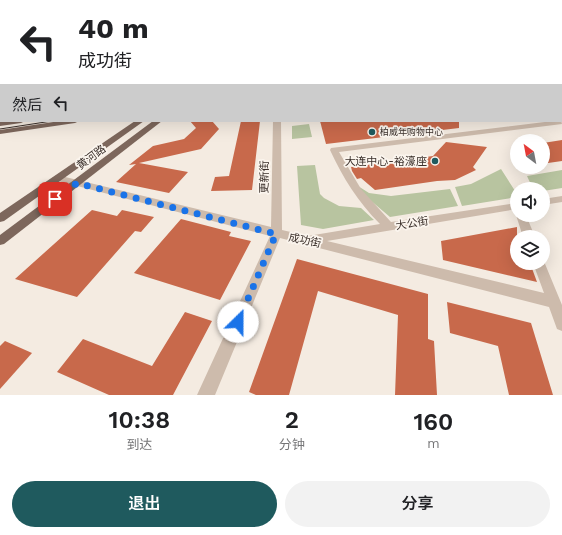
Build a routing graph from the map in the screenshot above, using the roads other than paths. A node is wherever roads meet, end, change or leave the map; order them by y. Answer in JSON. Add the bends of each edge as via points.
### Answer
{"nodes":[{"id":1,"x":14,"y":122,"type":"edge"},
{"id":2,"x":68,"y":122,"type":"edge"},
{"id":3,"x":139,"y":122,"type":"edge"},
{"id":4,"x":157,"y":122,"type":"edge"},
{"id":5,"x":277,"y":122,"type":"edge"},
{"id":6,"x":562,"y":122,"type":"edge"},
{"id":7,"x":0,"y":124,"type":"edge"},
{"id":8,"x":0,"y":132,"type":"edge"},
{"id":9,"x":57,"y":178,"type":"junction"},
{"id":10,"x":77,"y":183,"type":"junction"},
{"id":11,"x":562,"y":199,"type":"edge"},
{"id":12,"x":550,"y":201,"type":"edge"},
{"id":13,"x":510,"y":207,"type":"edge"},
{"id":14,"x":0,"y":218,"type":"edge"},
{"id":15,"x":390,"y":227,"type":"junction"},
{"id":16,"x":276,"y":234,"type":"junction"},
{"id":17,"x":0,"y":240,"type":"edge"},
{"id":18,"x":308,"y":240,"type":"junction"},
{"id":19,"x":542,"y":270,"type":"edge"},
{"id":20,"x":553,"y":302,"type":"junction"},
{"id":21,"x":562,"y":324,"type":"edge"},
{"id":22,"x":206,"y":395,"type":"edge"}],
"edges":[{"from":1,"to":7,"type":"main road"},
{"from":2,"to":8,"type":"main road"},
{"from":3,"to":9,"type":"main road","name":"黄河路"},
{"from":4,"to":10,"type":"main road","name":"黄河路"},
{"from":5,"to":16,"type":"street","name":"更新街"},
{"from":6,"to":15,"type":"street","via":[[334,150],[357,193]]},
{"from":9,"to":10,"type":"street","name":"成功街"},
{"from":9,"to":14,"type":"main road","name":"黄河路"},
{"from":10,"to":16,"type":"street","name":"成功街"},
{"from":10,"to":17,"type":"main road","name":"黄河路"},
{"from":11,"to":12,"type":"street"},
{"from":13,"to":15,"type":"street","name":"大公街"},
{"from":15,"to":18,"type":"street","name":"大公街"},
{"from":16,"to":18,"type":"street","name":"成功街"},
{"from":16,"to":22,"type":"street"},
{"from":18,"to":20,"type":"street","name":"成功街"},
{"from":19,"to":20,"type":"street"},
{"from":20,"to":21,"type":"street"}]}
